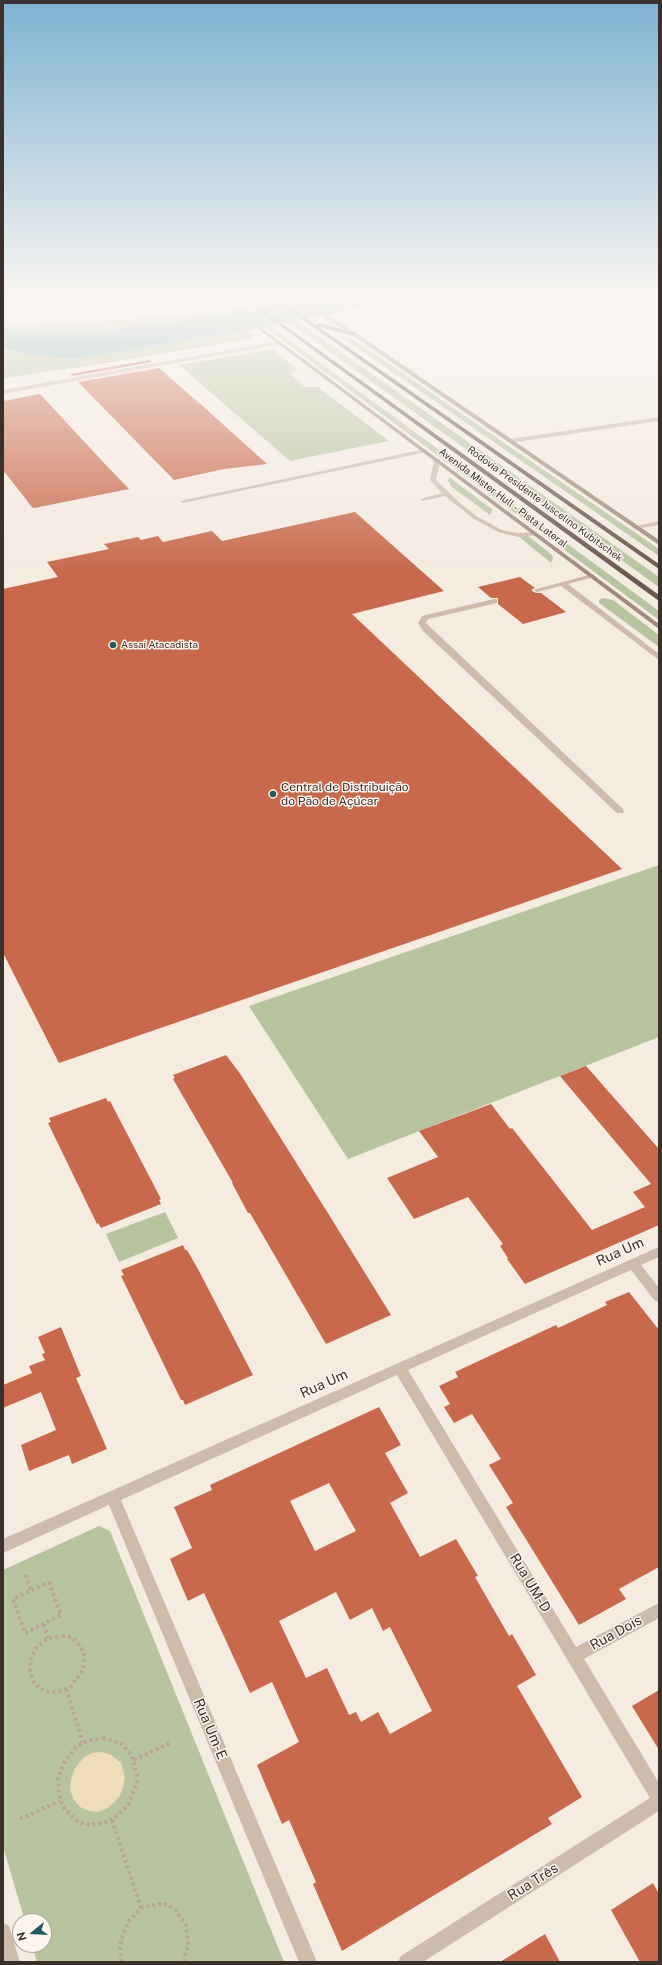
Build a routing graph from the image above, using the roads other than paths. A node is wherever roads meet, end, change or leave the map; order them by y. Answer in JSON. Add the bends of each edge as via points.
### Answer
{"nodes":[{"id":1,"x":344,"y":391,"type":"edge"},
{"id":2,"x":372,"y":391,"type":"edge"},
{"id":3,"x":407,"y":391,"type":"edge"},
{"id":4,"x":437,"y":391,"type":"edge"},
{"id":5,"x":658,"y":420,"type":"edge"},
{"id":6,"x":510,"y":441,"type":"junction"},
{"id":7,"x":425,"y":451,"type":"junction"},
{"id":8,"x":437,"y":460,"type":"junction"},
{"id":9,"x":446,"y":494,"type":"junction"},
{"id":10,"x":423,"y":500,"type":"dead end"},
{"id":11,"x":183,"y":501,"type":"dead end"},
{"id":12,"x":659,"y":523,"type":"edge"},
{"id":13,"x":635,"y":527,"type":"junction"},
{"id":14,"x":535,"y":534,"type":"junction"},
{"id":15,"x":659,"y":543,"type":"edge"},
{"id":16,"x":659,"y":567,"type":"edge"},
{"id":17,"x":592,"y":576,"type":"junction"},
{"id":18,"x":563,"y":584,"type":"junction"},
{"id":19,"x":537,"y":590,"type":"dead end"},
{"id":20,"x":659,"y":599,"type":"edge"},
{"id":21,"x":494,"y":601,"type":"dead end"},
{"id":22,"x":659,"y":627,"type":"edge"},
{"id":23,"x":659,"y":658,"type":"edge"},
{"id":24,"x":620,"y":811,"type":"dead end"},
{"id":25,"x":659,"y":1252,"type":"edge"},
{"id":26,"x":633,"y":1264,"type":"junction"},
{"id":27,"x":659,"y":1297,"type":"edge"},
{"id":28,"x":400,"y":1368,"type":"junction"},
{"id":29,"x":113,"y":1496,"type":"junction"},
{"id":30,"x":3,"y":1546,"type":"edge"},
{"id":31,"x":659,"y":1610,"type":"edge"},
{"id":32,"x":574,"y":1656,"type":"junction"},
{"id":33,"x":659,"y":1798,"type":"edge"},
{"id":34,"x":659,"y":1802,"type":"edge"},
{"id":35,"x":3,"y":1932,"type":"edge"},
{"id":36,"x":11,"y":1962,"type":"edge"},
{"id":37,"x":308,"y":1962,"type":"edge"},
{"id":38,"x":407,"y":1962,"type":"edge"}],
"edges":[{"from":1,"to":7,"type":"main road","name":"Avenida Mister Hull - Pista Lateral"},
{"from":2,"to":20,"type":"highway","name":"Rodovia Presidente Juscelino Kubitschek"},
{"from":3,"to":16,"type":"highway","name":"Rodovia Presidente Juscelino Kubitschek"},
{"from":4,"to":6,"type":"main road"},
{"from":5,"to":6,"type":"street"},
{"from":6,"to":13,"type":"main road"},
{"from":7,"to":8,"type":"main road","name":"Avenida Mister Hull - Pista Lateral"},
{"from":7,"to":11,"type":"street"},
{"from":8,"to":9,"type":"street","via":[[433,480]]},
{"from":8,"to":14,"type":"main road","name":"Avenida Mister Hull - Pista Lateral"},
{"from":9,"to":10,"type":"street"},
{"from":9,"to":14,"type":"street","via":[[476,518],[500,531],[518,535]]},
{"from":12,"to":13,"type":"street"},
{"from":13,"to":15,"type":"main road"},
{"from":14,"to":17,"type":"main road","name":"Avenida Mister Hull - Pista Lateral"},
{"from":17,"to":18,"type":"street"},
{"from":17,"to":22,"type":"main road","name":"Avenida Mister Hull - Pista Lateral"},
{"from":18,"to":19,"type":"street"},
{"from":18,"to":23,"type":"street"},
{"from":21,"to":24,"type":"street","via":[[425,618],[422,623],[426,630]]},
{"from":25,"to":26,"type":"street","name":"Rua Um"},
{"from":26,"to":27,"type":"street"},
{"from":26,"to":28,"type":"street","name":"Rua Um"},
{"from":28,"to":29,"type":"street","name":"Rua Um"},
{"from":28,"to":32,"type":"street","name":"Rua UM-D"},
{"from":29,"to":30,"type":"street","name":"Rua Um"},
{"from":29,"to":37,"type":"street","name":"Rua Um-E"},
{"from":31,"to":32,"type":"street","name":"Rua Dois"},
{"from":32,"to":33,"type":"street","name":"Rua UM-D"},
{"from":34,"to":38,"type":"street","name":"Rua Três"},
{"from":35,"to":36,"type":"street"}]}
